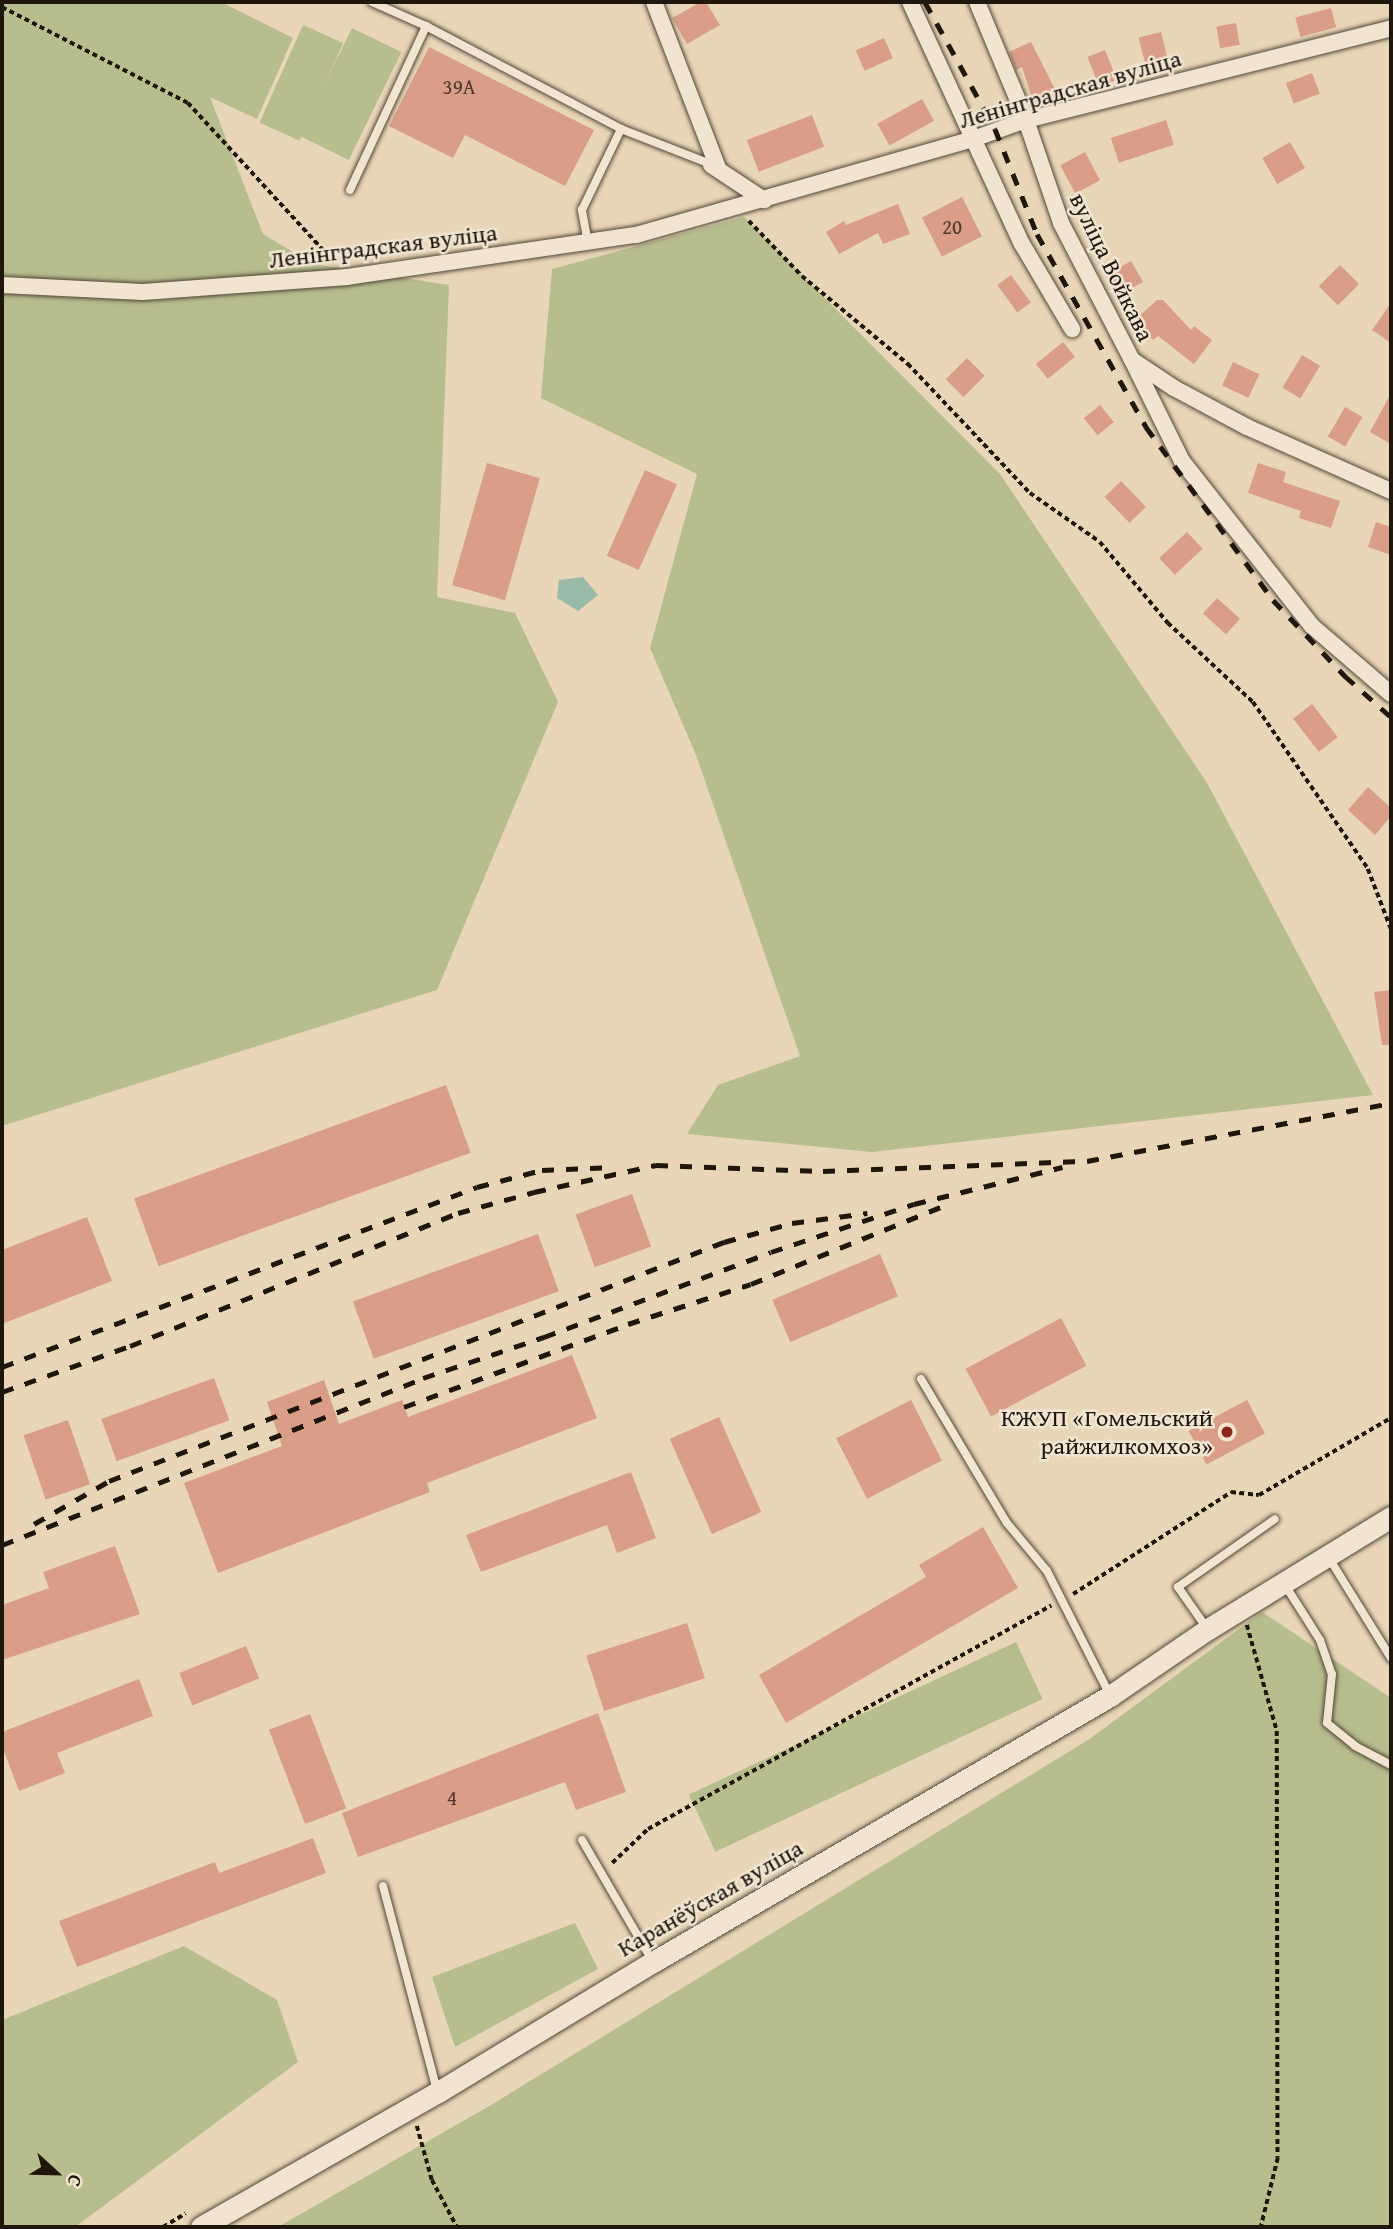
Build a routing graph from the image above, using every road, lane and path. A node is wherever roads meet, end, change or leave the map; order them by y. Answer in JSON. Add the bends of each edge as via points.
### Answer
{"nodes":[{"id":1,"x":372,"y":2,"type":"edge"},
{"id":2,"x":654,"y":2,"type":"edge"},
{"id":3,"x":910,"y":2,"type":"edge"},
{"id":4,"x":977,"y":2,"type":"edge"},
{"id":5,"x":2,"y":7,"type":"edge"},
{"id":6,"x":426,"y":26,"type":"junction"},
{"id":7,"x":1391,"y":29,"type":"edge"},
{"id":8,"x":1026,"y":120,"type":"junction"},
{"id":9,"x":621,"y":129,"type":"junction"},
{"id":10,"x":976,"y":138,"type":"junction"},
{"id":11,"x":712,"y":165,"type":"junction"},
{"id":12,"x":350,"y":190,"type":"dead end"},
{"id":13,"x":764,"y":200,"type":"junction"},
{"id":14,"x":735,"y":207,"type":"junction"},
{"id":15,"x":588,"y":244,"type":"junction"},
{"id":16,"x":347,"y":277,"type":"junction"},
{"id":17,"x":2,"y":285,"type":"edge"},
{"id":18,"x":1072,"y":329,"type":"dead end"},
{"id":19,"x":1132,"y":360,"type":"junction"},
{"id":20,"x":1391,"y":491,"type":"edge"},
{"id":21,"x":1391,"y":694,"type":"edge"},
{"id":22,"x":1391,"y":929,"type":"edge"},
{"id":23,"x":921,"y":1379,"type":"dead end"},
{"id":24,"x":1391,"y":1418,"type":"edge"},
{"id":25,"x":1391,"y":1517,"type":"edge"},
{"id":26,"x":1275,"y":1519,"type":"dead end"},
{"id":27,"x":1327,"y":1555,"type":"junction"},
{"id":28,"x":1283,"y":1583,"type":"junction"},
{"id":29,"x":1064,"y":1600,"type":"junction"},
{"id":30,"x":1243,"y":1610,"type":"junction"},
{"id":31,"x":1208,"y":1629,"type":"junction"},
{"id":32,"x":1391,"y":1658,"type":"edge"},
{"id":33,"x":1110,"y":1696,"type":"junction"},
{"id":34,"x":1391,"y":1765,"type":"edge"},
{"id":35,"x":582,"y":1840,"type":"dead end"},
{"id":36,"x":601,"y":1872,"type":"junction"},
{"id":37,"x":383,"y":1886,"type":"dead end"},
{"id":38,"x":653,"y":1962,"type":"junction"},
{"id":39,"x":438,"y":2092,"type":"junction"},
{"id":40,"x":412,"y":2106,"type":"junction"},
{"id":41,"x":201,"y":2227,"type":"edge"},
{"id":42,"x":457,"y":2227,"type":"edge"},
{"id":43,"x":1261,"y":2227,"type":"edge"}],
"edges":[{"from":1,"to":6,"type":"lane"},
{"from":2,"to":11,"type":"street"},
{"from":3,"to":10,"type":"street"},
{"from":4,"to":8,"type":"street","name":"вуліца Войкава"},
{"from":5,"to":16,"type":"path","via":[[188,103]]},
{"from":6,"to":9,"type":"lane"},
{"from":6,"to":12,"type":"lane"},
{"from":7,"to":8,"type":"street","name":"Ленінградская вуліца"},
{"from":8,"to":10,"type":"street","name":"Ленінградская вуліца"},
{"from":8,"to":19,"type":"street","name":"вуліца Войкава","via":[[1061,223]]},
{"from":9,"to":11,"type":"lane"},
{"from":9,"to":15,"type":"lane","via":[[582,210]]},
{"from":10,"to":13,"type":"street","name":"Ленінградская вуліца"},
{"from":10,"to":18,"type":"street","via":[[1023,244]]},
{"from":11,"to":13,"type":"street"},
{"from":13,"to":14,"type":"street","name":"Ленінградская вуліца"},
{"from":14,"to":15,"type":"street","name":"Ленінградская вуліца"},
{"from":14,"to":22,"type":"path","via":[[802,276],[908,364],[1030,493],[1100,542],[1168,623],[1253,702],[1368,869]]},
{"from":15,"to":16,"type":"street","name":"Ленінградская вуліца"},
{"from":16,"to":17,"type":"street","name":"Ленінградская вуліца","via":[[143,292]]},
{"from":19,"to":20,"type":"street","name":"вуліца Войкава","via":[[1247,426]]},
{"from":19,"to":21,"type":"street","via":[[1182,461],[1312,626]]},
{"from":23,"to":29,"type":"lane","via":[[1007,1523],[1047,1571]]},
{"from":24,"to":29,"type":"path","via":[[1259,1495],[1231,1492]]},
{"from":25,"to":27,"type":"main road","name":"Каранёўская вуліца"},
{"from":26,"to":31,"type":"lane","via":[[1178,1587]]},
{"from":27,"to":28,"type":"main road","name":"Каранёўская вуліца"},
{"from":27,"to":32,"type":"lane"},
{"from":28,"to":30,"type":"main road","name":"Каранёўская вуліца"},
{"from":28,"to":34,"type":"lane","via":[[1320,1640],[1332,1674],[1327,1723],[1355,1746]]},
{"from":29,"to":33,"type":"lane"},
{"from":29,"to":36,"type":"path","via":[[648,1829]]},
{"from":30,"to":31,"type":"main road","name":"Каранёўская вуліца"},
{"from":30,"to":43,"type":"path","via":[[1277,1731],[1278,2158]]},
{"from":31,"to":33,"type":"main road","name":"Каранёўская вуліца"},
{"from":33,"to":38,"type":"main road","name":"Каранёўская вуліца"},
{"from":35,"to":36,"type":"lane"},
{"from":36,"to":38,"type":"lane"},
{"from":37,"to":39,"type":"lane"},
{"from":38,"to":39,"type":"main road","name":"Каранёўская вуліца"},
{"from":39,"to":40,"type":"main road","name":"Каранёўская вуліца"},
{"from":40,"to":41,"type":"main road","name":"Каранёўская вуліца"},
{"from":40,"to":42,"type":"path","via":[[432,2180]]}]}
